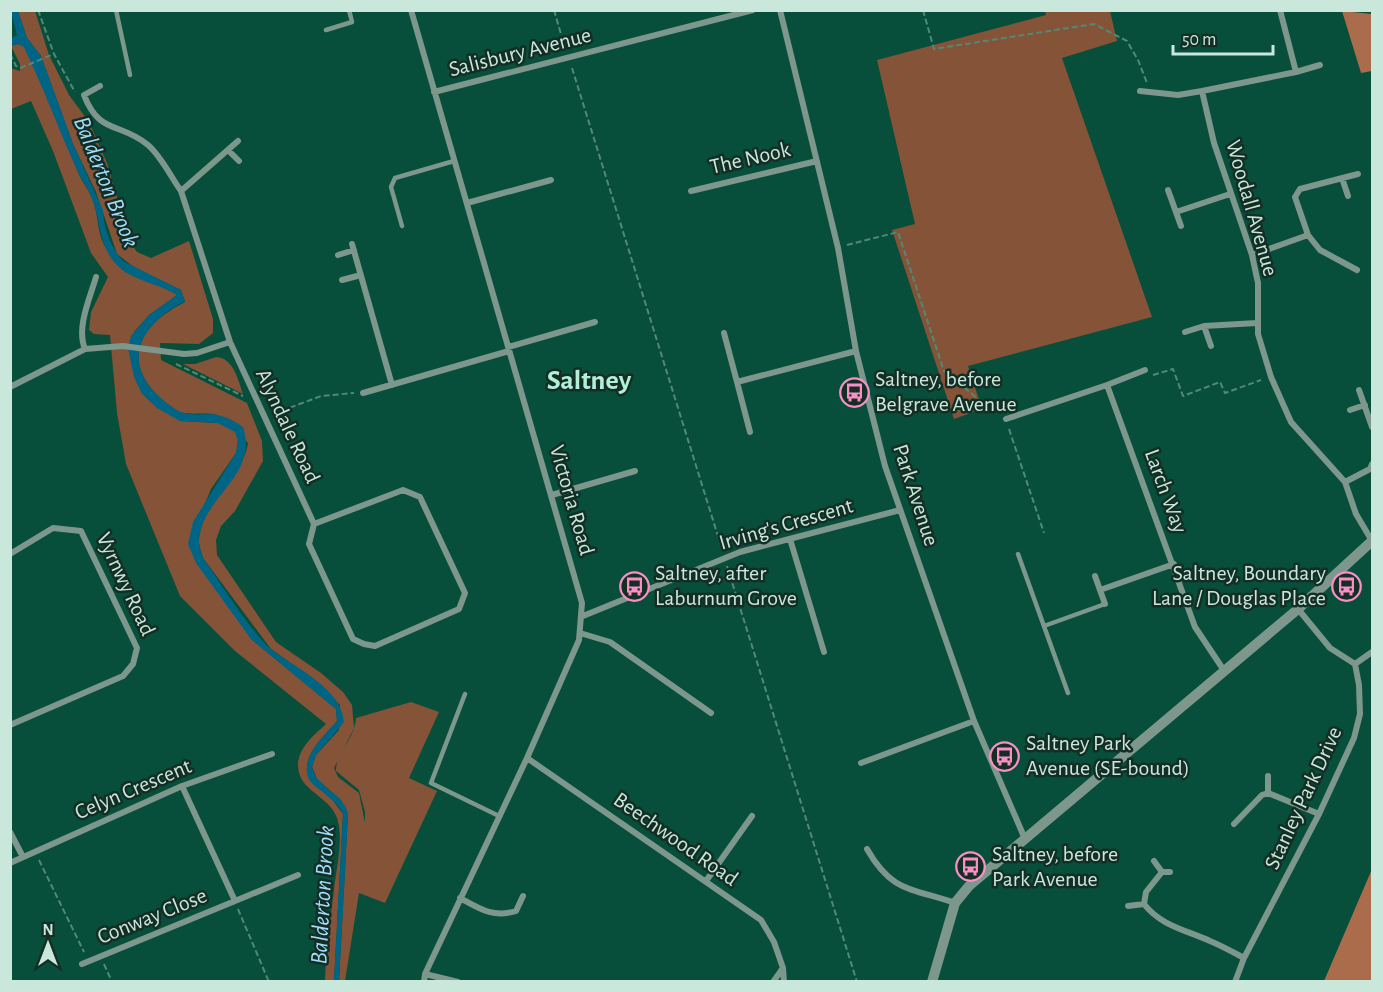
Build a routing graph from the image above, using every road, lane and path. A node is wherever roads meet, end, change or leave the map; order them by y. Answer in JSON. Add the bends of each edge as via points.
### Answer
{"nodes":[{"id":1,"x":38,"y":10,"type":"edge"},
{"id":2,"x":116,"y":10,"type":"edge"},
{"id":3,"x":349,"y":10,"type":"edge"},
{"id":4,"x":411,"y":10,"type":"edge"},
{"id":5,"x":554,"y":10,"type":"edge"},
{"id":6,"x":753,"y":10,"type":"edge"},
{"id":7,"x":780,"y":10,"type":"edge"},
{"id":8,"x":923,"y":10,"type":"edge"},
{"id":9,"x":1281,"y":10,"type":"edge"},
{"id":10,"x":326,"y":30,"type":"dead end"},
{"id":11,"x":10,"y":54,"type":"edge"},
{"id":12,"x":54,"y":54,"type":"junction"},
{"id":13,"x":569,"y":59,"type":"junction"},
{"id":14,"x":12,"y":63,"type":"edge"},
{"id":15,"x":1320,"y":65,"type":"dead end"},
{"id":16,"x":1296,"y":72,"type":"junction"},
{"id":17,"x":130,"y":75,"type":"dead end"},
{"id":18,"x":100,"y":86,"type":"dead end"},
{"id":19,"x":1140,"y":91,"type":"dead end"},
{"id":20,"x":1202,"y":91,"type":"junction"},
{"id":21,"x":434,"y":92,"type":"junction"},
{"id":22,"x":1149,"y":92,"type":"junction"},
{"id":23,"x":84,"y":95,"type":"junction"},
{"id":24,"x":238,"y":141,"type":"dead end"},
{"id":25,"x":228,"y":150,"type":"junction"},
{"id":26,"x":817,"y":160,"type":"junction"},
{"id":27,"x":239,"y":161,"type":"dead end"},
{"id":28,"x":454,"y":161,"type":"junction"},
{"id":29,"x":1358,"y":174,"type":"dead end"},
{"id":30,"x":1342,"y":178,"type":"junction"},
{"id":31,"x":551,"y":180,"type":"dead end"},
{"id":32,"x":1168,"y":190,"type":"dead end"},
{"id":33,"x":181,"y":191,"type":"junction"},
{"id":34,"x":691,"y":191,"type":"dead end"},
{"id":35,"x":1230,"y":194,"type":"junction"},
{"id":36,"x":1348,"y":196,"type":"dead end"},
{"id":37,"x":467,"y":203,"type":"junction"},
{"id":38,"x":1176,"y":212,"type":"junction"},
{"id":39,"x":402,"y":226,"type":"dead end"},
{"id":40,"x":1181,"y":226,"type":"dead end"},
{"id":41,"x":1308,"y":236,"type":"junction"},
{"id":42,"x":838,"y":248,"type":"junction"},
{"id":43,"x":338,"y":255,"type":"dead end"},
{"id":44,"x":1252,"y":255,"type":"junction"},
{"id":45,"x":1357,"y":270,"type":"dead end"},
{"id":46,"x":361,"y":275,"type":"junction"},
{"id":47,"x":96,"y":278,"type":"dead end"},
{"id":48,"x":342,"y":280,"type":"dead end"},
{"id":49,"x":595,"y":322,"type":"dead end"},
{"id":50,"x":1257,"y":323,"type":"junction"},
{"id":51,"x":1204,"y":326,"type":"junction"},
{"id":52,"x":1185,"y":332,"type":"dead end"},
{"id":53,"x":724,"y":333,"type":"dead end"},
{"id":54,"x":230,"y":342,"type":"junction"},
{"id":55,"x":1211,"y":346,"type":"dead end"},
{"id":56,"x":85,"y":349,"type":"junction"},
{"id":57,"x":509,"y":349,"type":"junction"},
{"id":58,"x":856,"y":351,"type":"junction"},
{"id":59,"x":165,"y":353,"type":"junction"},
{"id":60,"x":1145,"y":370,"type":"joint"},
{"id":61,"x":1271,"y":377,"type":"junction"},
{"id":62,"x":737,"y":382,"type":"junction"},
{"id":63,"x":392,"y":385,"type":"junction"},
{"id":64,"x":1107,"y":385,"type":"junction"},
{"id":65,"x":10,"y":387,"type":"edge"},
{"id":66,"x":1359,"y":390,"type":"dead end"},
{"id":67,"x":363,"y":393,"type":"joint"},
{"id":68,"x":257,"y":403,"type":"junction"},
{"id":69,"x":1365,"y":405,"type":"junction"},
{"id":70,"x":1350,"y":410,"type":"dead end"},
{"id":71,"x":264,"y":418,"type":"junction"},
{"id":72,"x":1006,"y":419,"type":"junction"},
{"id":73,"x":1372,"y":427,"type":"edge"},
{"id":74,"x":750,"y":432,"type":"dead end"},
{"id":75,"x":1372,"y":464,"type":"edge"},
{"id":76,"x":635,"y":471,"type":"dead end"},
{"id":77,"x":1345,"y":482,"type":"junction"},
{"id":78,"x":552,"y":495,"type":"junction"},
{"id":79,"x":900,"y":510,"type":"junction"},
{"id":80,"x":314,"y":524,"type":"junction"},
{"id":81,"x":1044,"y":533,"type":"dead end"},
{"id":82,"x":790,"y":538,"type":"junction"},
{"id":83,"x":1372,"y":541,"type":"edge"},
{"id":84,"x":10,"y":554,"type":"edge"},
{"id":85,"x":1018,"y":554,"type":"dead end"},
{"id":86,"x":725,"y":559,"type":"junction"},
{"id":87,"x":1174,"y":564,"type":"junction"},
{"id":88,"x":1095,"y":576,"type":"dead end"},
{"id":89,"x":1100,"y":590,"type":"junction"},
{"id":90,"x":1105,"y":604,"type":"joint"},
{"id":91,"x":1298,"y":609,"type":"junction"},
{"id":92,"x":583,"y":616,"type":"junction"},
{"id":93,"x":1044,"y":626,"type":"junction"},
{"id":94,"x":580,"y":633,"type":"junction"},
{"id":95,"x":824,"y":652,"type":"dead end"},
{"id":96,"x":1372,"y":652,"type":"edge"},
{"id":97,"x":1354,"y":664,"type":"junction"},
{"id":98,"x":1224,"y":672,"type":"junction"},
{"id":99,"x":1068,"y":693,"type":"dead end"},
{"id":100,"x":465,"y":694,"type":"dead end"},
{"id":101,"x":711,"y":713,"type":"dead end"},
{"id":102,"x":974,"y":721,"type":"junction"},
{"id":103,"x":10,"y":724,"type":"edge"},
{"id":104,"x":272,"y":754,"type":"dead end"},
{"id":105,"x":527,"y":758,"type":"junction"},
{"id":106,"x":861,"y":763,"type":"dead end"},
{"id":107,"x":1268,"y":777,"type":"dead end"},
{"id":108,"x":182,"y":786,"type":"junction"},
{"id":109,"x":1268,"y":793,"type":"junction"},
{"id":110,"x":1319,"y":814,"type":"junction"},
{"id":111,"x":499,"y":816,"type":"junction"},
{"id":112,"x":752,"y":816,"type":"dead end"},
{"id":113,"x":1234,"y":824,"type":"dead end"},
{"id":114,"x":10,"y":832,"type":"edge"},
{"id":115,"x":1025,"y":839,"type":"junction"},
{"id":116,"x":867,"y":849,"type":"dead end"},
{"id":117,"x":35,"y":852,"type":"junction"},
{"id":118,"x":23,"y":857,"type":"junction"},
{"id":119,"x":1154,"y":861,"type":"dead end"},
{"id":120,"x":10,"y":863,"type":"edge"},
{"id":121,"x":298,"y":875,"type":"dead end"},
{"id":122,"x":706,"y":881,"type":"junction"},
{"id":123,"x":523,"y":896,"type":"dead end"},
{"id":124,"x":460,"y":898,"type":"junction"},
{"id":125,"x":235,"y":901,"type":"junction"},
{"id":126,"x":956,"y":903,"type":"junction"},
{"id":127,"x":1144,"y":904,"type":"junction"},
{"id":128,"x":1128,"y":906,"type":"dead end"},
{"id":129,"x":100,"y":956,"type":"junction"},
{"id":130,"x":1244,"y":958,"type":"junction"},
{"id":131,"x":86,"y":962,"type":"joint"},
{"id":132,"x":783,"y":968,"type":"junction"},
{"id":133,"x":425,"y":978,"type":"edge"},
{"id":134,"x":112,"y":981,"type":"edge"},
{"id":135,"x":269,"y":981,"type":"edge"},
{"id":136,"x":458,"y":981,"type":"edge"},
{"id":137,"x":773,"y":981,"type":"edge"},
{"id":138,"x":784,"y":981,"type":"edge"},
{"id":139,"x":857,"y":981,"type":"edge"},
{"id":140,"x":932,"y":981,"type":"edge"},
{"id":141,"x":1235,"y":981,"type":"edge"}],
"edges":[{"from":1,"to":12,"type":"path"},
{"from":2,"to":17,"type":"lane"},
{"from":3,"to":10,"type":"lane","via":[[352,22]]},
{"from":4,"to":21,"type":"street","name":"Victoria Road"},
{"from":5,"to":13,"type":"path"},
{"from":6,"to":13,"type":"street","name":"Salisbury Avenue"},
{"from":7,"to":26,"type":"street","name":"Park Avenue"},
{"from":8,"to":22,"type":"path","via":[[934,48],[1094,24],[1127,41]]},
{"from":9,"to":16,"type":"street"},
{"from":11,"to":14,"type":"path"},
{"from":12,"to":14,"type":"path","via":[[24,67]]},
{"from":12,"to":23,"type":"path","via":[[74,92]]},
{"from":13,"to":21,"type":"street","name":"Salisbury Avenue"},
{"from":13,"to":86,"type":"path"},
{"from":15,"to":16,"type":"street"},
{"from":16,"to":20,"type":"street"},
{"from":18,"to":23,"type":"street"},
{"from":19,"to":22,"type":"street"},
{"from":20,"to":22,"type":"street","via":[[1178,95]]},
{"from":20,"to":35,"type":"street","name":"Woodall Avenue"},
{"from":21,"to":28,"type":"street","name":"Victoria Road"},
{"from":23,"to":33,"type":"street","name":"Alyndale Road","via":[[96,119],[148,145]]},
{"from":24,"to":25,"type":"street"},
{"from":25,"to":27,"type":"street"},
{"from":25,"to":33,"type":"street"},
{"from":26,"to":34,"type":"street","name":"The Nook"},
{"from":26,"to":42,"type":"street","name":"Park Avenue"},
{"from":28,"to":37,"type":"street","name":"Victoria Road"},
{"from":28,"to":39,"type":"lane","via":[[395,178],[391,187]]},
{"from":29,"to":30,"type":"street"},
{"from":30,"to":36,"type":"street"},
{"from":30,"to":41,"type":"street","via":[[1300,189],[1295,197]]},
{"from":31,"to":37,"type":"street"},
{"from":32,"to":38,"type":"street"},
{"from":33,"to":54,"type":"street","name":"Alyndale Road"},
{"from":35,"to":38,"type":"street"},
{"from":35,"to":44,"type":"street","name":"Woodall Avenue"},
{"from":37,"to":57,"type":"street","name":"Victoria Road"},
{"from":38,"to":40,"type":"street"},
{"from":41,"to":44,"type":"street"},
{"from":41,"to":45,"type":"street","via":[[1320,250]]},
{"from":42,"to":58,"type":"street","name":"Park Avenue"},
{"from":42,"to":72,"type":"path","via":[[898,232],[944,371],[988,407],[1000,403]]},
{"from":43,"to":46,"type":"street","via":[[353,247]]},
{"from":44,"to":50,"type":"street","name":"Woodall Avenue","via":[[1258,283]]},
{"from":46,"to":48,"type":"street"},
{"from":46,"to":63,"type":"street"},
{"from":47,"to":56,"type":"street","via":[[85,316]]},
{"from":49,"to":57,"type":"street"},
{"from":50,"to":51,"type":"street"},
{"from":50,"to":61,"type":"street","name":"Woodall Avenue"},
{"from":51,"to":52,"type":"street"},
{"from":51,"to":55,"type":"street"},
{"from":53,"to":62,"type":"street"},
{"from":54,"to":59,"type":"street","via":[[196,353]]},
{"from":54,"to":68,"type":"street","name":"Alyndale Road"},
{"from":56,"to":59,"type":"street","via":[[123,346]]},
{"from":56,"to":65,"type":"street"},
{"from":57,"to":63,"type":"street"},
{"from":57,"to":78,"type":"street","name":"Victoria Road"},
{"from":58,"to":62,"type":"street"},
{"from":58,"to":79,"type":"street","name":"Park Avenue"},
{"from":59,"to":68,"type":"path","via":[[176,364]]},
{"from":60,"to":61,"type":"path","via":[[1150,376],[1173,369],[1183,396],[1220,382],[1225,393]]},
{"from":60,"to":64,"type":"street"},
{"from":61,"to":77,"type":"street","name":"Woodall Avenue","via":[[1291,422]]},
{"from":62,"to":74,"type":"street"},
{"from":63,"to":67,"type":"street"},
{"from":64,"to":72,"type":"street"},
{"from":64,"to":87,"type":"street","name":"Larch Way"},
{"from":66,"to":69,"type":"street"},
{"from":67,"to":71,"type":"path","via":[[321,396]]},
{"from":68,"to":71,"type":"street","name":"Alyndale Road"},
{"from":69,"to":70,"type":"street"},
{"from":69,"to":73,"type":"street"},
{"from":71,"to":80,"type":"street","name":"Alyndale Road"},
{"from":72,"to":81,"type":"path"},
{"from":75,"to":77,"type":"street","via":[[1370,469]]},
{"from":76,"to":78,"type":"street"},
{"from":77,"to":83,"type":"street","name":"Woodall Avenue","via":[[1356,514]]},
{"from":78,"to":92,"type":"street","name":"Victoria Road"},
{"from":79,"to":82,"type":"street","name":"Irving's Crescent"},
{"from":79,"to":102,"type":"street","name":"Park Avenue"},
{"from":80,"to":80,"type":"street","name":"Alyndale Road","via":[[403,490],[420,497],[465,593],[459,609],[375,646],[353,639],[309,544]]},
{"from":82,"to":86,"type":"street","name":"Irving's Crescent"},
{"from":82,"to":95,"type":"street"},
{"from":83,"to":91,"type":"street"},
{"from":84,"to":103,"type":"street","name":"Vyrnwy Road","via":[[53,528],[81,531],[137,648],[133,664],[123,676]]},
{"from":85,"to":93,"type":"lane"},
{"from":86,"to":92,"type":"street","name":"Irving's Crescent"},
{"from":86,"to":139,"type":"path"},
{"from":87,"to":89,"type":"street"},
{"from":87,"to":98,"type":"street","name":"Larch Way","via":[[1195,627]]},
{"from":88,"to":89,"type":"street"},
{"from":89,"to":90,"type":"street"},
{"from":90,"to":93,"type":"lane"},
{"from":91,"to":97,"type":"street","via":[[1330,648]]},
{"from":91,"to":98,"type":"street"},
{"from":92,"to":94,"type":"street","name":"Victoria Road"},
{"from":93,"to":99,"type":"lane"},
{"from":94,"to":101,"type":"street","via":[[610,642]]},
{"from":94,"to":105,"type":"street","name":"Victoria Road"},
{"from":96,"to":97,"type":"street"},
{"from":97,"to":110,"type":"street","name":"Stanley Park Drive","via":[[1360,714],[1344,764]]},
{"from":98,"to":115,"type":"street"},
{"from":100,"to":111,"type":"lane","via":[[431,783]]},
{"from":102,"to":106,"type":"street"},
{"from":102,"to":115,"type":"street","name":"Park Avenue"},
{"from":104,"to":108,"type":"street","name":"Celyn Crescent"},
{"from":105,"to":111,"type":"street","name":"Victoria Road"},
{"from":105,"to":122,"type":"street","name":"Beechwood Road"},
{"from":107,"to":109,"type":"street"},
{"from":108,"to":117,"type":"street","name":"Celyn Crescent"},
{"from":108,"to":125,"type":"street","name":"Conway Close"},
{"from":109,"to":110,"type":"street"},
{"from":109,"to":113,"type":"street"},
{"from":110,"to":130,"type":"street","name":"Stanley Park Drive"},
{"from":111,"to":124,"type":"street","name":"Victoria Road"},
{"from":112,"to":122,"type":"street"},
{"from":114,"to":118,"type":"street"},
{"from":115,"to":126,"type":"street","via":[[969,886]]},
{"from":116,"to":126,"type":"street","via":[[879,870],[892,880],[907,889]]},
{"from":117,"to":118,"type":"street","name":"Celyn Crescent"},
{"from":117,"to":131,"type":"path"},
{"from":118,"to":120,"type":"street","name":"Celyn Crescent"},
{"from":119,"to":127,"type":"street","via":[[1166,872],[1146,892]]},
{"from":121,"to":125,"type":"street","name":"Conway Close"},
{"from":122,"to":132,"type":"street","name":"Beechwood Road","via":[[760,920],[774,942]]},
{"from":123,"to":124,"type":"street","via":[[516,911],[504,915],[492,914]]},
{"from":124,"to":133,"type":"street","name":"Victoria Road"},
{"from":125,"to":129,"type":"street","name":"Conway Close"},
{"from":125,"to":135,"type":"path"},
{"from":126,"to":140,"type":"street"},
{"from":127,"to":128,"type":"street"},
{"from":127,"to":130,"type":"street","via":[[1178,930],[1208,939]]},
{"from":129,"to":131,"type":"street","name":"Conway Close"},
{"from":129,"to":134,"type":"path"},
{"from":130,"to":141,"type":"street","name":"Stanley Park Drive"},
{"from":132,"to":137,"type":"street"},
{"from":132,"to":138,"type":"street","name":"Beechwood Road"},
{"from":133,"to":136,"type":"street"}]}
